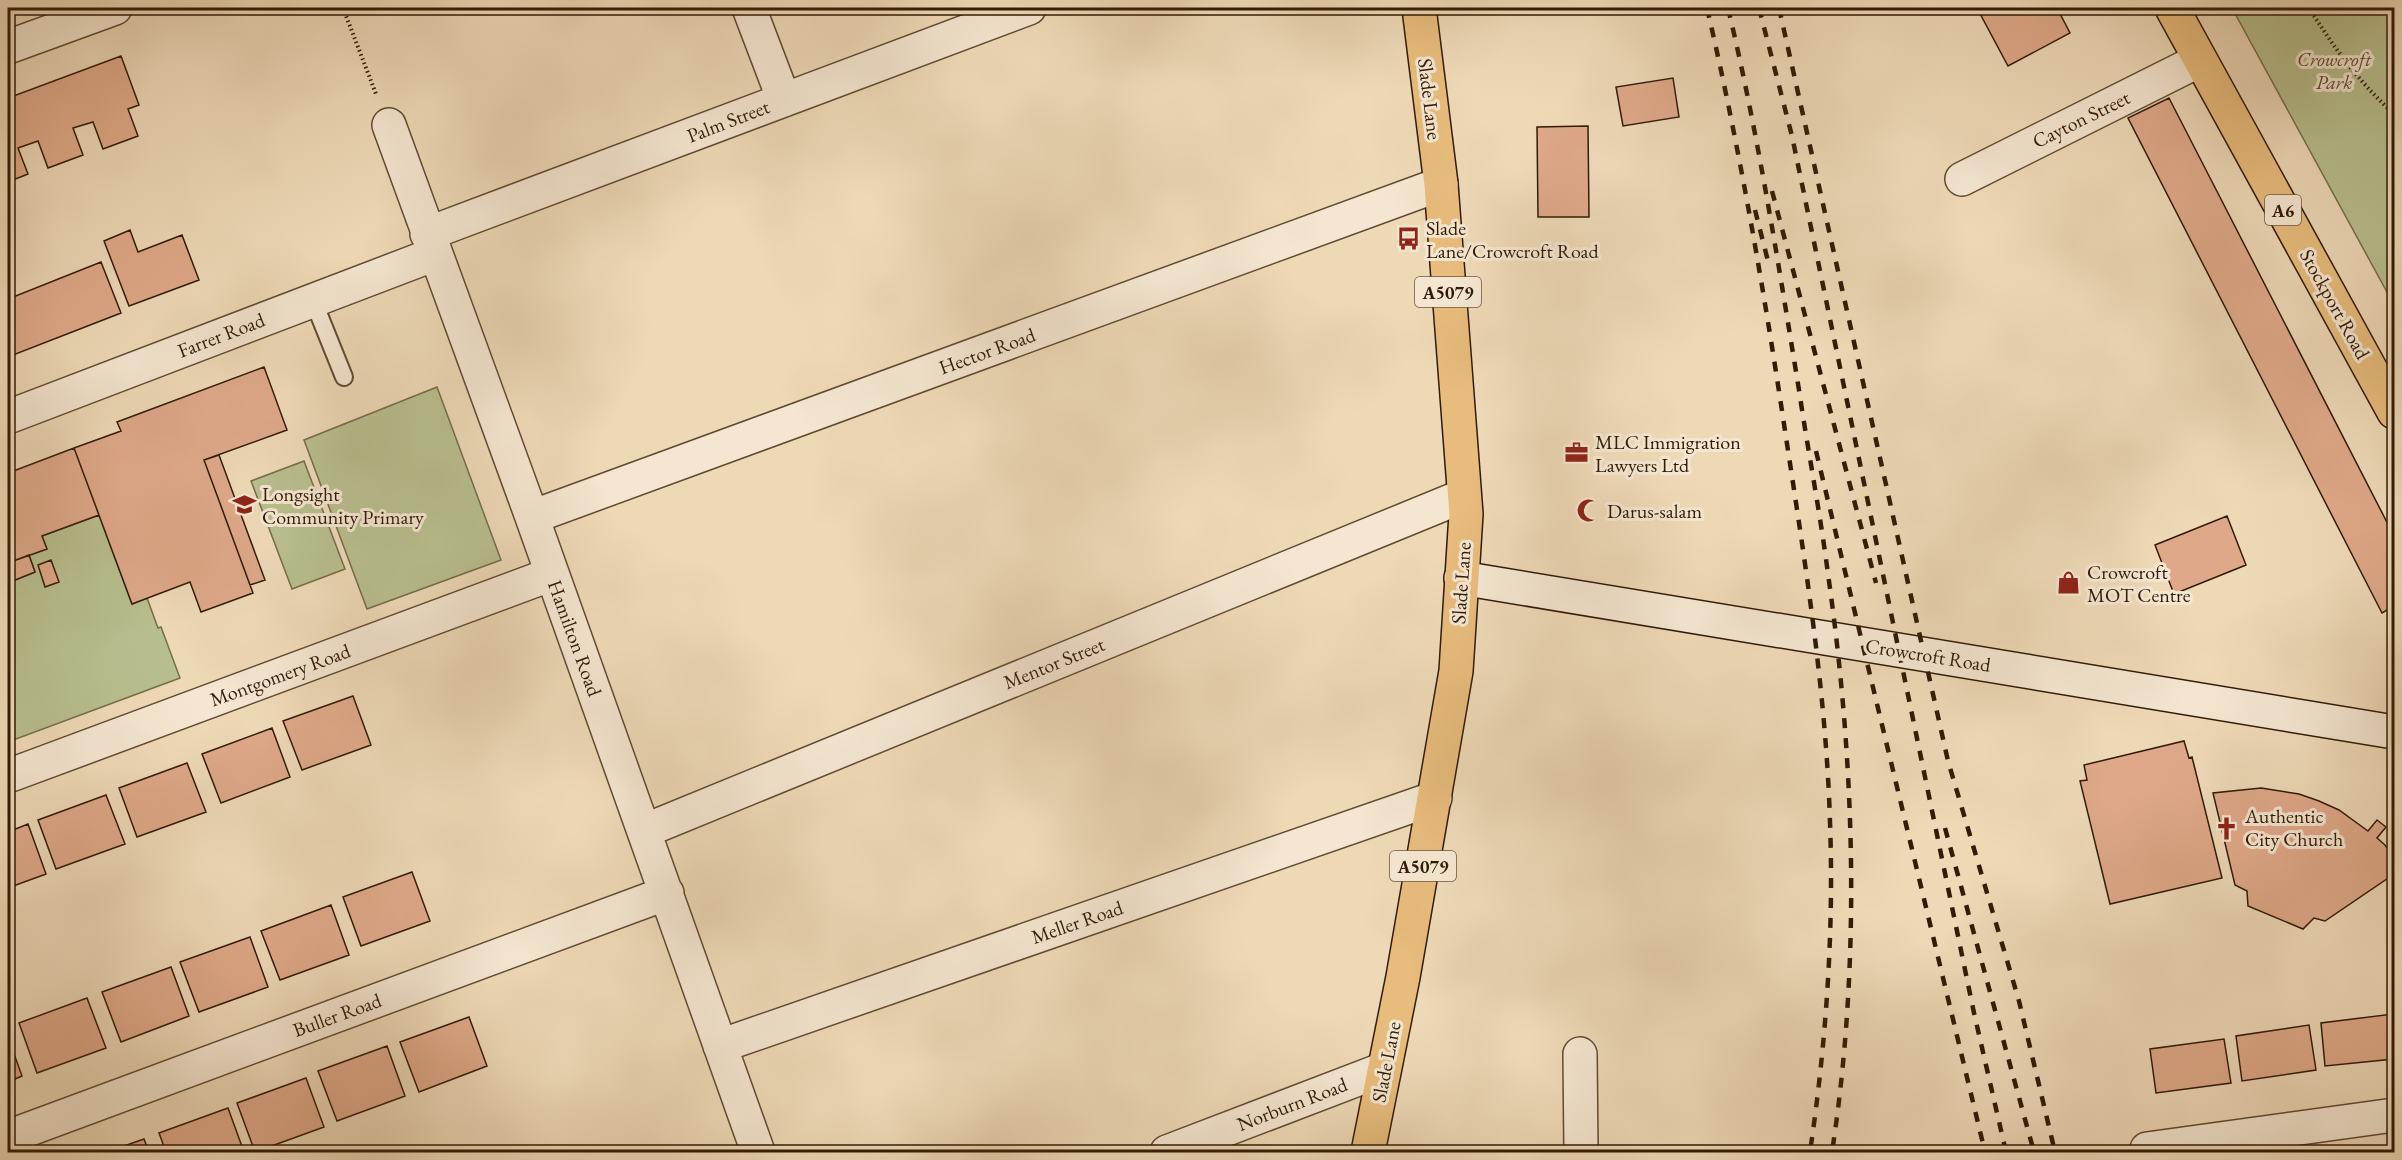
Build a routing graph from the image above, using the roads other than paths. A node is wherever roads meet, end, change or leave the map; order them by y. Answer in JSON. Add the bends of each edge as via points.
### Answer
{"nodes":[{"id":1,"x":115,"y":8,"type":"edge"},
{"id":2,"x":749,"y":8,"type":"edge"},
{"id":3,"x":1029,"y":8,"type":"edge"},
{"id":4,"x":1419,"y":8,"type":"edge"},
{"id":5,"x":2172,"y":8,"type":"edge"},
{"id":6,"x":8,"y":47,"type":"edge"},
{"id":7,"x":2200,"y":60,"type":"junction"},
{"id":8,"x":784,"y":100,"type":"junction"},
{"id":9,"x":389,"y":125,"type":"road end"},
{"id":10,"x":1962,"y":179,"type":"dead end"},
{"id":11,"x":1441,"y":184,"type":"junction"},
{"id":12,"x":431,"y":244,"type":"junction"},
{"id":13,"x":313,"y":300,"type":"junction"},
{"id":14,"x":344,"y":377,"type":"dead end"},
{"id":15,"x":2394,"y":412,"type":"edge"},
{"id":16,"x":8,"y":417,"type":"edge"},
{"id":17,"x":1463,"y":495,"type":"junction"},
{"id":18,"x":532,"y":518,"type":"junction"},
{"id":19,"x":552,"y":574,"type":"junction"},
{"id":20,"x":1461,"y":578,"type":"junction"},
{"id":21,"x":2394,"y":732,"type":"edge"},
{"id":22,"x":8,"y":776,"type":"edge"},
{"id":23,"x":1435,"y":798,"type":"junction"},
{"id":24,"x":644,"y":831,"type":"junction"},
{"id":25,"x":667,"y":893,"type":"junction"},
{"id":26,"x":720,"y":1046,"type":"junction"},
{"id":27,"x":1580,"y":1054,"type":"dead end"},
{"id":28,"x":1384,"y":1069,"type":"junction"},
{"id":29,"x":2392,"y":1121,"type":"edge"},
{"id":30,"x":8,"y":1137,"type":"edge"},
{"id":31,"x":2147,"y":1151,"type":"edge"},
{"id":32,"x":758,"y":1152,"type":"edge"},
{"id":33,"x":1167,"y":1152,"type":"edge"},
{"id":34,"x":1368,"y":1152,"type":"edge"},
{"id":35,"x":1581,"y":1152,"type":"edge"}],
"edges":[{"from":1,"to":6,"type":"street"},
{"from":2,"to":8,"type":"street"},
{"from":3,"to":8,"type":"street","name":"Palm Street"},
{"from":4,"to":11,"type":"main road","name":"Slade Lane","number":"A5079"},
{"from":5,"to":7,"type":"main road","name":"Stockport Road","number":"A6"},
{"from":7,"to":10,"type":"street","name":"Cayton Street"},
{"from":7,"to":15,"type":"main road","name":"Stockport Road","number":"A6"},
{"from":8,"to":12,"type":"street","name":"Palm Street"},
{"from":9,"to":12,"type":"street","name":"Hamilton Road"},
{"from":11,"to":17,"type":"main road","name":"Slade Lane","number":"A5079"},
{"from":11,"to":18,"type":"street","name":"Hector Road"},
{"from":12,"to":13,"type":"street","name":"Farrer Road"},
{"from":12,"to":18,"type":"street","name":"Hamilton Road"},
{"from":13,"to":14,"type":"lane"},
{"from":13,"to":16,"type":"street","name":"Farrer Road"},
{"from":17,"to":20,"type":"main road","name":"Slade Lane","number":"A5079","via":[[1466,514]]},
{"from":17,"to":24,"type":"street","name":"Mentor Street"},
{"from":18,"to":19,"type":"street","name":"Hamilton Road"},
{"from":19,"to":22,"type":"street","name":"Montgomery Road"},
{"from":19,"to":24,"type":"street","name":"Hamilton Road"},
{"from":20,"to":21,"type":"street","name":"Crowcroft Road"},
{"from":20,"to":23,"type":"main road","name":"Slade Lane","number":"A5079","via":[[1456,671]]},
{"from":23,"to":26,"type":"street","name":"Meller Road"},
{"from":23,"to":28,"type":"main road","name":"Slade Lane","number":"A5079"},
{"from":24,"to":25,"type":"street","name":"Hamilton Road"},
{"from":25,"to":26,"type":"street","name":"Hamilton Road"},
{"from":25,"to":30,"type":"street","name":"Buller Road"},
{"from":26,"to":32,"type":"street","name":"Hamilton Road"},
{"from":27,"to":35,"type":"street"},
{"from":28,"to":33,"type":"street","name":"Norburn Road"},
{"from":28,"to":34,"type":"main road","name":"Slade Lane","number":"A5079"},
{"from":29,"to":31,"type":"street"}]}
